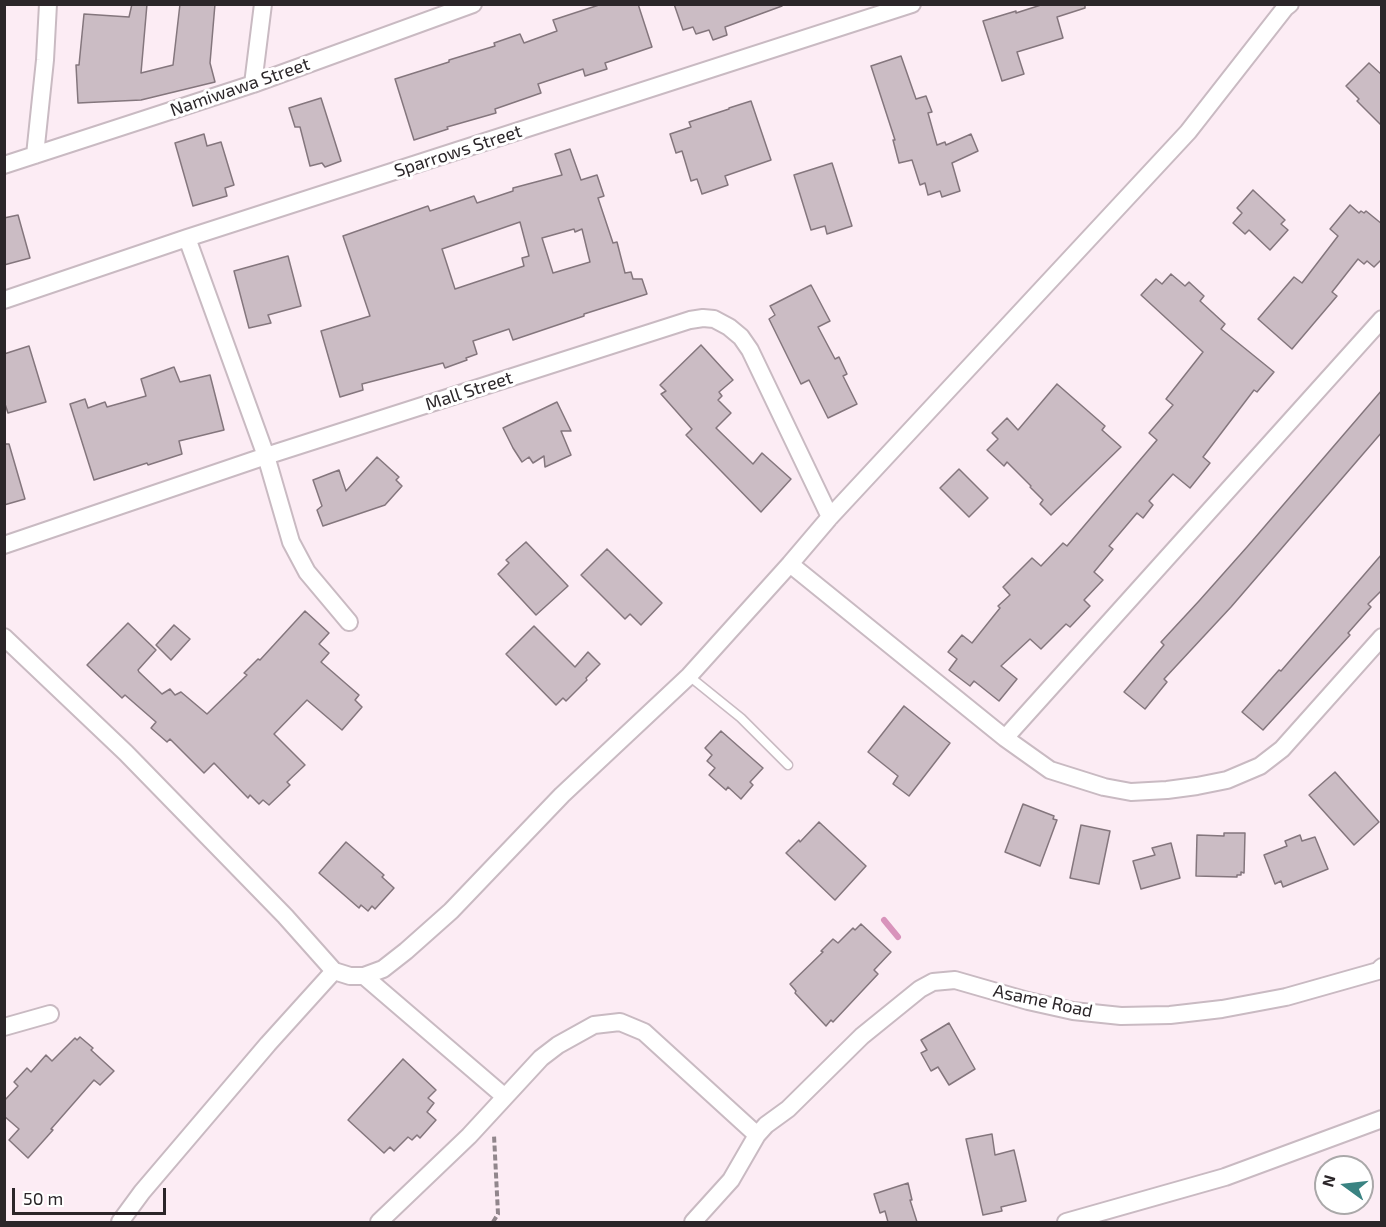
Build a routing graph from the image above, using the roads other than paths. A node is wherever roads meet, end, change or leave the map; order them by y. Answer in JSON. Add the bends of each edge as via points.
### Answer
{"nodes":[{"id":1,"x":48,"y":4,"type":"edge"},
{"id":2,"x":263,"y":4,"type":"edge"},
{"id":3,"x":473,"y":4,"type":"edge"},
{"id":4,"x":912,"y":4,"type":"edge"},
{"id":5,"x":1286,"y":6,"type":"edge"},
{"id":6,"x":253,"y":84,"type":"junction"},
{"id":7,"x":35,"y":155,"type":"junction"},
{"id":8,"x":4,"y":165,"type":"edge"},
{"id":9,"x":187,"y":238,"type":"junction"},
{"id":10,"x":4,"y":300,"type":"edge"},
{"id":11,"x":1382,"y":319,"type":"edge"},
{"id":12,"x":266,"y":456,"type":"junction"},
{"id":13,"x":830,"y":517,"type":"junction"},
{"id":14,"x":4,"y":545,"type":"edge"},
{"id":15,"x":790,"y":564,"type":"junction"},
{"id":16,"x":349,"y":622,"type":"dead end"},
{"id":17,"x":4,"y":637,"type":"edge"},
{"id":18,"x":1382,"y":637,"type":"edge"},
{"id":19,"x":689,"y":676,"type":"junction"},
{"id":20,"x":1005,"y":738,"type":"junction"},
{"id":21,"x":788,"y":765,"type":"dead end"},
{"id":22,"x":1382,"y":967,"type":"edge"},
{"id":23,"x":334,"y":971,"type":"junction"},
{"id":24,"x":364,"y":976,"type":"junction"},
{"id":25,"x":50,"y":1014,"type":"dead end"},
{"id":26,"x":4,"y":1027,"type":"edge"},
{"id":27,"x":505,"y":1097,"type":"junction"},
{"id":28,"x":1382,"y":1119,"type":"edge"},
{"id":29,"x":757,"y":1135,"type":"junction"},
{"id":30,"x":120,"y":1222,"type":"edge"},
{"id":31,"x":379,"y":1222,"type":"edge"},
{"id":32,"x":693,"y":1222,"type":"edge"},
{"id":33,"x":1066,"y":1222,"type":"edge"}],
"edges":[{"from":1,"to":7,"type":"street"},
{"from":2,"to":6,"type":"street"},
{"from":3,"to":6,"type":"street","name":"Namiwawa Street"},
{"from":4,"to":9,"type":"street","name":"Sparrows Street"},
{"from":5,"to":13,"type":"street","via":[[1188,132]]},
{"from":6,"to":7,"type":"street","name":"Namiwawa Street"},
{"from":7,"to":8,"type":"street","name":"Namiwawa Street"},
{"from":9,"to":10,"type":"street","name":"Sparrows Street"},
{"from":9,"to":12,"type":"street"},
{"from":11,"to":20,"type":"street"},
{"from":12,"to":13,"type":"street","name":"Mall Street","via":[[690,320],[714,319],[741,337],[750,350]]},
{"from":12,"to":14,"type":"street","name":"Mall Street"},
{"from":12,"to":16,"type":"street","via":[[291,542],[307,572]]},
{"from":13,"to":15,"type":"street"},
{"from":15,"to":19,"type":"street"},
{"from":15,"to":20,"type":"street"},
{"from":17,"to":23,"type":"street","via":[[126,753]]},
{"from":18,"to":20,"type":"street","via":[[1282,749],[1260,766],[1227,780],[1167,790],[1131,792],[1104,787],[1050,770]]},
{"from":19,"to":21,"type":"lane","via":[[741,718]]},
{"from":19,"to":24,"type":"street","via":[[562,795],[451,911],[383,969]]},
{"from":22,"to":29,"type":"street","name":"Asame Road","via":[[1286,997],[1222,1009],[1121,1016],[1073,1011],[955,980],[933,982],[862,1036]]},
{"from":23,"to":24,"type":"street"},
{"from":23,"to":30,"type":"street","via":[[253,1061]]},
{"from":24,"to":27,"type":"street"},
{"from":25,"to":26,"type":"street"},
{"from":27,"to":29,"type":"street","via":[[558,1045],[594,1025],[620,1022],[644,1032]]},
{"from":27,"to":31,"type":"street"},
{"from":28,"to":33,"type":"street","via":[[1225,1178]]},
{"from":29,"to":32,"type":"street","name":"Asame Road","via":[[731,1180]]}]}
